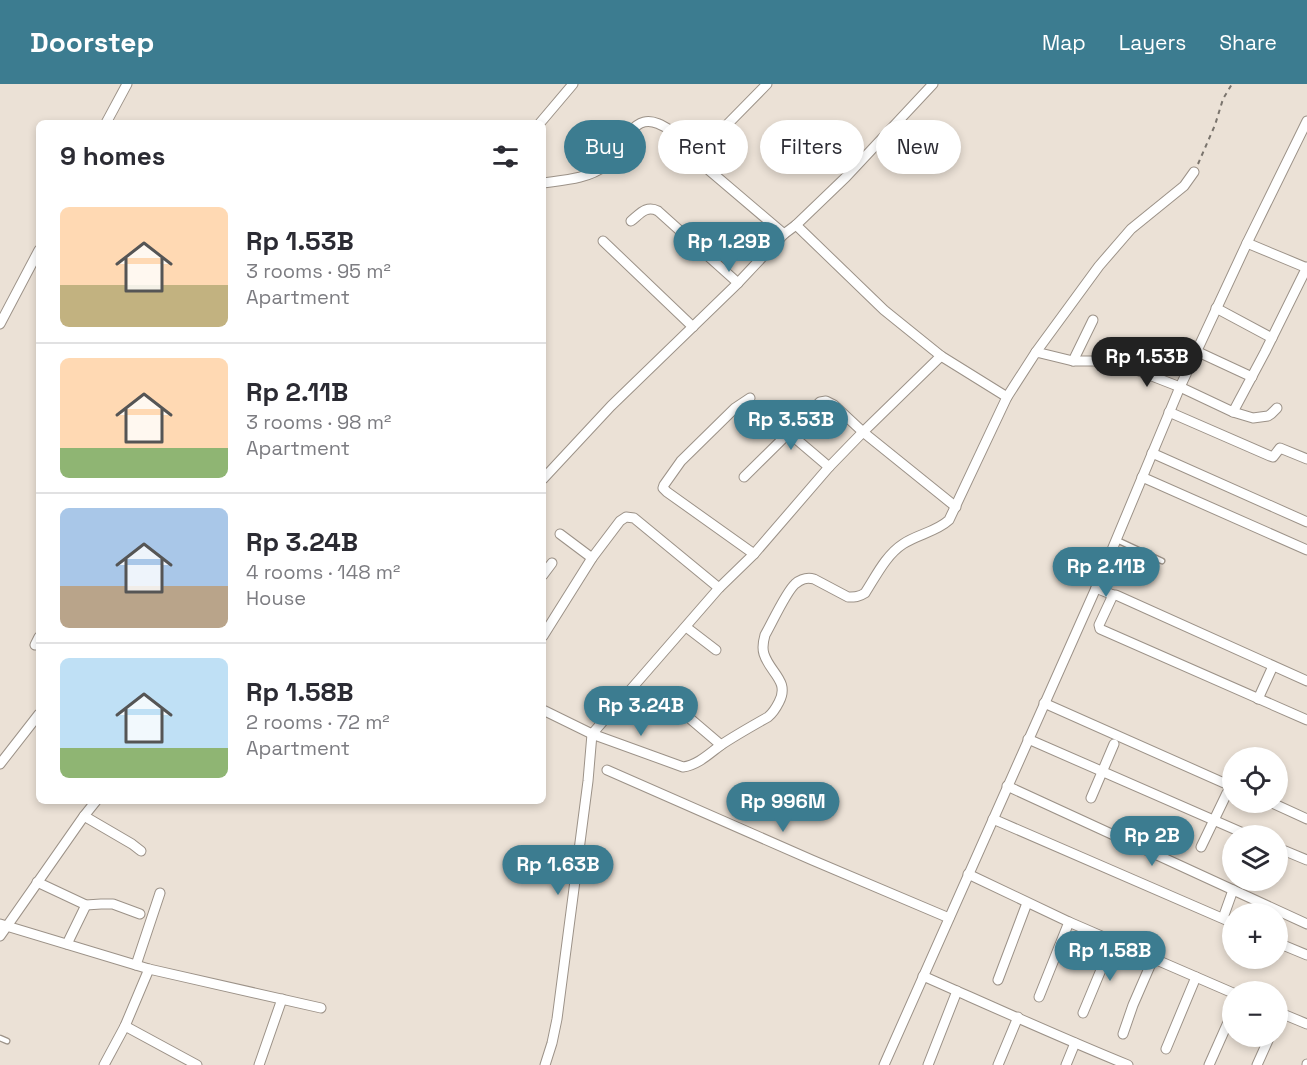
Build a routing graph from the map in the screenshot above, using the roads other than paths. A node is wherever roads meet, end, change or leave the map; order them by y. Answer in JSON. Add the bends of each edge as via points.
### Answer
{"nodes":[{"id":1,"x":127,"y":84,"type":"edge"},
{"id":2,"x":573,"y":84,"type":"edge"},
{"id":3,"x":767,"y":84,"type":"edge"},
{"id":4,"x":927,"y":86,"type":"edge"},
{"id":5,"x":108,"y":120,"type":"edge"},
{"id":6,"x":543,"y":120,"type":"edge"},
{"id":7,"x":1307,"y":121,"type":"edge"},
{"id":8,"x":1194,"y":172,"type":"road end"},
{"id":9,"x":714,"y":174,"type":"edge"},
{"id":10,"x":546,"y":183,"type":"edge"},
{"id":11,"x":631,"y":221,"type":"dead end"},
{"id":12,"x":796,"y":225,"type":"junction"},
{"id":13,"x":784,"y":234,"type":"junction"},
{"id":14,"x":603,"y":241,"type":"dead end"},
{"id":15,"x":1247,"y":243,"type":"junction"},
{"id":16,"x":36,"y":256,"type":"edge"},
{"id":17,"x":1307,"y":267,"type":"edge"},
{"id":18,"x":738,"y":283,"type":"junction"},
{"id":19,"x":1216,"y":308,"type":"junction"},
{"id":20,"x":1093,"y":320,"type":"dead end"},
{"id":21,"x":0,"y":324,"type":"edge"},
{"id":22,"x":693,"y":327,"type":"junction"},
{"id":23,"x":1272,"y":338,"type":"junction"},
{"id":24,"x":1196,"y":351,"type":"junction"},
{"id":25,"x":1036,"y":352,"type":"junction"},
{"id":26,"x":941,"y":356,"type":"junction"},
{"id":27,"x":1072,"y":361,"type":"junction"},
{"id":28,"x":1252,"y":377,"type":"junction"},
{"id":29,"x":1180,"y":387,"type":"junction"},
{"id":30,"x":1007,"y":397,"type":"junction"},
{"id":31,"x":750,"y":398,"type":"dead end"},
{"id":32,"x":1277,"y":408,"type":"dead end"},
{"id":33,"x":1169,"y":412,"type":"junction"},
{"id":34,"x":1233,"y":412,"type":"junction"},
{"id":35,"x":863,"y":432,"type":"junction"},
{"id":36,"x":789,"y":434,"type":"junction"},
{"id":37,"x":1152,"y":453,"type":"junction"},
{"id":38,"x":1307,"y":459,"type":"edge"},
{"id":39,"x":829,"y":467,"type":"junction"},
{"id":40,"x":546,"y":476,"type":"edge"},
{"id":41,"x":744,"y":477,"type":"dead end"},
{"id":42,"x":1142,"y":477,"type":"junction"},
{"id":43,"x":956,"y":507,"type":"junction"},
{"id":44,"x":1307,"y":522,"type":"edge"},
{"id":45,"x":560,"y":534,"type":"dead end"},
{"id":46,"x":1117,"y":540,"type":"junction"},
{"id":47,"x":1307,"y":550,"type":"edge"},
{"id":48,"x":754,"y":554,"type":"junction"},
{"id":49,"x":592,"y":558,"type":"junction"},
{"id":50,"x":1162,"y":561,"type":"dead end"},
{"id":51,"x":552,"y":563,"type":"dead end"},
{"id":52,"x":546,"y":571,"type":"edge"},
{"id":53,"x":719,"y":588,"type":"junction"},
{"id":54,"x":1096,"y":588,"type":"junction"},
{"id":55,"x":1113,"y":595,"type":"junction"},
{"id":56,"x":686,"y":627,"type":"junction"},
{"id":57,"x":546,"y":630,"type":"edge"},
{"id":58,"x":716,"y":650,"type":"dead end"},
{"id":59,"x":1273,"y":666,"type":"junction"},
{"id":60,"x":1307,"y":681,"type":"edge"},
{"id":61,"x":1258,"y":699,"type":"junction"},
{"id":62,"x":1044,"y":704,"type":"junction"},
{"id":63,"x":546,"y":711,"type":"edge"},
{"id":64,"x":687,"y":716,"type":"dead end"},
{"id":65,"x":36,"y":718,"type":"edge"},
{"id":66,"x":1307,"y":720,"type":"edge"},
{"id":67,"x":592,"y":734,"type":"junction"},
{"id":68,"x":1028,"y":739,"type":"junction"},
{"id":69,"x":1114,"y":744,"type":"dead end"},
{"id":70,"x":721,"y":745,"type":"junction"},
{"id":71,"x":0,"y":764,"type":"edge"},
{"id":72,"x":607,"y":770,"type":"dead end"},
{"id":73,"x":1103,"y":772,"type":"junction"},
{"id":74,"x":1007,"y":786,"type":"junction"},
{"id":75,"x":1222,"y":786,"type":"edge"},
{"id":76,"x":1091,"y":798,"type":"dead end"},
{"id":77,"x":94,"y":804,"type":"edge"},
{"id":78,"x":1222,"y":805,"type":"edge"},
{"id":79,"x":1288,"y":810,"type":"edge"},
{"id":80,"x":84,"y":816,"type":"junction"},
{"id":81,"x":993,"y":819,"type":"junction"},
{"id":82,"x":1307,"y":819,"type":"edge"},
{"id":83,"x":1214,"y":820,"type":"junction"},
{"id":84,"x":1225,"y":825,"type":"edge"},
{"id":85,"x":1201,"y":847,"type":"dead end"},
{"id":86,"x":141,"y":851,"type":"dead end"},
{"id":87,"x":1288,"y":852,"type":"edge"},
{"id":88,"x":1307,"y":860,"type":"edge"},
{"id":89,"x":968,"y":874,"type":"junction"},
{"id":90,"x":37,"y":882,"type":"junction"},
{"id":91,"x":1222,"y":885,"type":"edge"},
{"id":92,"x":1235,"y":891,"type":"edge"},
{"id":93,"x":160,"y":893,"type":"dead end"},
{"id":94,"x":1027,"y":903,"type":"junction"},
{"id":95,"x":86,"y":905,"type":"junction"},
{"id":96,"x":140,"y":914,"type":"dead end"},
{"id":97,"x":949,"y":918,"type":"junction"},
{"id":98,"x":1222,"y":918,"type":"edge"},
{"id":99,"x":1069,"y":922,"type":"junction"},
{"id":100,"x":1307,"y":924,"type":"edge"},
{"id":101,"x":4,"y":925,"type":"edge"},
{"id":102,"x":0,"y":936,"type":"edge"},
{"id":103,"x":1113,"y":941,"type":"junction"},
{"id":104,"x":67,"y":944,"type":"junction"},
{"id":105,"x":1288,"y":947,"type":"edge"},
{"id":106,"x":1307,"y":955,"type":"edge"},
{"id":107,"x":1153,"y":959,"type":"junction"},
{"id":108,"x":136,"y":965,"type":"junction"},
{"id":109,"x":149,"y":969,"type":"junction"},
{"id":110,"x":923,"y":976,"type":"junction"},
{"id":111,"x":1196,"y":977,"type":"junction"},
{"id":112,"x":998,"y":980,"type":"dead end"},
{"id":113,"x":1222,"y":988,"type":"edge"},
{"id":114,"x":957,"y":991,"type":"junction"},
{"id":115,"x":1039,"y":998,"type":"dead end"},
{"id":116,"x":282,"y":999,"type":"junction"},
{"id":117,"x":321,"y":1008,"type":"dead end"},
{"id":118,"x":1083,"y":1013,"type":"dead end"},
{"id":119,"x":1018,"y":1017,"type":"junction"},
{"id":120,"x":1288,"y":1017,"type":"edge"},
{"id":121,"x":1307,"y":1024,"type":"edge"},
{"id":122,"x":125,"y":1026,"type":"junction"},
{"id":123,"x":1123,"y":1034,"type":"dead end"},
{"id":124,"x":1222,"y":1036,"type":"edge"},
{"id":125,"x":0,"y":1038,"type":"edge"},
{"id":126,"x":7,"y":1041,"type":"dead end"},
{"id":127,"x":1075,"y":1044,"type":"junction"},
{"id":128,"x":1265,"y":1047,"type":"edge"},
{"id":129,"x":1166,"y":1049,"type":"dead end"},
{"id":130,"x":104,"y":1065,"type":"edge"},
{"id":131,"x":197,"y":1065,"type":"edge"},
{"id":132,"x":260,"y":1065,"type":"edge"},
{"id":133,"x":544,"y":1065,"type":"edge"},
{"id":134,"x":884,"y":1065,"type":"edge"},
{"id":135,"x":928,"y":1065,"type":"edge"},
{"id":136,"x":998,"y":1065,"type":"edge"},
{"id":137,"x":1066,"y":1065,"type":"edge"},
{"id":138,"x":1128,"y":1065,"type":"edge"},
{"id":139,"x":1209,"y":1065,"type":"edge"},
{"id":140,"x":1257,"y":1065,"type":"edge"}],
"edges":[{"from":1,"to":5,"type":"street"},
{"from":2,"to":6,"type":"street"},
{"from":3,"to":10,"type":"street","via":[[708,144],[689,142],[647,121],[633,128],[605,166],[578,178]]},
{"from":4,"to":12,"type":"street","via":[[846,177]]},
{"from":7,"to":15,"type":"street"},
{"from":8,"to":25,"type":"street","via":[[1184,186],[1131,229]]},
{"from":9,"to":13,"type":"street"},
{"from":11,"to":18,"type":"street","via":[[645,209],[653,208]]},
{"from":12,"to":13,"type":"street"},
{"from":12,"to":26,"type":"street","via":[[884,310]]},
{"from":13,"to":18,"type":"street"},
{"from":14,"to":22,"type":"street"},
{"from":15,"to":17,"type":"street"},
{"from":15,"to":19,"type":"street"},
{"from":16,"to":21,"type":"street"},
{"from":17,"to":23,"type":"street"},
{"from":18,"to":22,"type":"street"},
{"from":19,"to":23,"type":"street"},
{"from":19,"to":24,"type":"street"},
{"from":20,"to":27,"type":"street"},
{"from":22,"to":40,"type":"street"},
{"from":23,"to":28,"type":"street"},
{"from":24,"to":28,"type":"street"},
{"from":24,"to":29,"type":"street"},
{"from":25,"to":27,"type":"street"},
{"from":25,"to":30,"type":"street"},
{"from":26,"to":30,"type":"street"},
{"from":26,"to":35,"type":"street"},
{"from":27,"to":29,"type":"street","via":[[1121,364]]},
{"from":28,"to":34,"type":"street"},
{"from":29,"to":33,"type":"street"},
{"from":29,"to":34,"type":"street"},
{"from":30,"to":43,"type":"street"},
{"from":31,"to":48,"type":"street","via":[[727,415],[681,462],[663,488]]},
{"from":32,"to":34,"type":"street","via":[[1258,418]]},
{"from":33,"to":37,"type":"street"},
{"from":33,"to":38,"type":"street","via":[[1270,456],[1280,448]]},
{"from":35,"to":36,"type":"street","via":[[834,405],[823,401]]},
{"from":35,"to":39,"type":"street"},
{"from":35,"to":43,"type":"street"},
{"from":36,"to":39,"type":"street"},
{"from":36,"to":41,"type":"street"},
{"from":37,"to":42,"type":"street"},
{"from":37,"to":44,"type":"street"},
{"from":39,"to":48,"type":"street"},
{"from":42,"to":46,"type":"street"},
{"from":42,"to":47,"type":"street"},
{"from":43,"to":70,"type":"street","via":[[944,525],[895,550],[861,596],[848,597],[814,579],[804,578],[792,587],[763,644],[766,660],[782,684],[782,696],[774,712]]},
{"from":45,"to":49,"type":"street"},
{"from":46,"to":50,"type":"lane"},
{"from":46,"to":54,"type":"street"},
{"from":48,"to":53,"type":"street"},
{"from":49,"to":53,"type":"street","via":[[620,521],[632,517]]},
{"from":49,"to":57,"type":"street"},
{"from":51,"to":52,"type":"street"},
{"from":53,"to":56,"type":"street"},
{"from":54,"to":55,"type":"street"},
{"from":54,"to":62,"type":"street"},
{"from":55,"to":59,"type":"street"},
{"from":55,"to":61,"type":"street","via":[[1101,629]]},
{"from":56,"to":58,"type":"street"},
{"from":56,"to":67,"type":"street"},
{"from":59,"to":60,"type":"street"},
{"from":59,"to":61,"type":"street"},
{"from":61,"to":66,"type":"street"},
{"from":62,"to":68,"type":"street"},
{"from":62,"to":75,"type":"street"},
{"from":63,"to":67,"type":"street"},
{"from":64,"to":70,"type":"street"},
{"from":65,"to":71,"type":"street"},
{"from":67,"to":70,"type":"street","via":[[683,767]]},
{"from":67,"to":133,"type":"street","via":[[557,1019]]},
{"from":68,"to":73,"type":"street"},
{"from":68,"to":74,"type":"street"},
{"from":69,"to":73,"type":"street"},
{"from":72,"to":97,"type":"street"},
{"from":73,"to":76,"type":"street"},
{"from":73,"to":83,"type":"street"},
{"from":74,"to":81,"type":"street"},
{"from":74,"to":91,"type":"street"},
{"from":77,"to":80,"type":"street"},
{"from":78,"to":83,"type":"street"},
{"from":79,"to":82,"type":"street"},
{"from":80,"to":86,"type":"street"},
{"from":80,"to":90,"type":"street"},
{"from":81,"to":89,"type":"street"},
{"from":81,"to":98,"type":"street"},
{"from":83,"to":84,"type":"street"},
{"from":83,"to":85,"type":"street"},
{"from":87,"to":88,"type":"street"},
{"from":89,"to":94,"type":"street"},
{"from":89,"to":97,"type":"street"},
{"from":90,"to":95,"type":"street"},
{"from":90,"to":101,"type":"street"},
{"from":92,"to":100,"type":"street"},
{"from":93,"to":108,"type":"street"},
{"from":94,"to":99,"type":"street"},
{"from":94,"to":112,"type":"street"},
{"from":95,"to":96,"type":"street","via":[[113,904]]},
{"from":95,"to":104,"type":"street"},
{"from":97,"to":110,"type":"street"},
{"from":99,"to":103,"type":"street"},
{"from":99,"to":115,"type":"street"},
{"from":101,"to":102,"type":"street"},
{"from":101,"to":104,"type":"street"},
{"from":103,"to":107,"type":"street"},
{"from":103,"to":118,"type":"street"},
{"from":104,"to":108,"type":"street"},
{"from":105,"to":106,"type":"street"},
{"from":107,"to":111,"type":"street"},
{"from":107,"to":123,"type":"street"},
{"from":108,"to":109,"type":"street"},
{"from":109,"to":116,"type":"street"},
{"from":109,"to":122,"type":"street"},
{"from":110,"to":114,"type":"street"},
{"from":110,"to":134,"type":"street"},
{"from":111,"to":113,"type":"street"},
{"from":111,"to":129,"type":"street"},
{"from":114,"to":119,"type":"street"},
{"from":114,"to":135,"type":"street"},
{"from":116,"to":117,"type":"street"},
{"from":116,"to":132,"type":"street"},
{"from":119,"to":127,"type":"street"},
{"from":119,"to":136,"type":"street"},
{"from":120,"to":121,"type":"street"},
{"from":122,"to":130,"type":"street"},
{"from":122,"to":131,"type":"street"},
{"from":124,"to":139,"type":"street"},
{"from":125,"to":126,"type":"lane"},
{"from":127,"to":137,"type":"street"},
{"from":127,"to":138,"type":"street"},
{"from":128,"to":140,"type":"street"}]}
